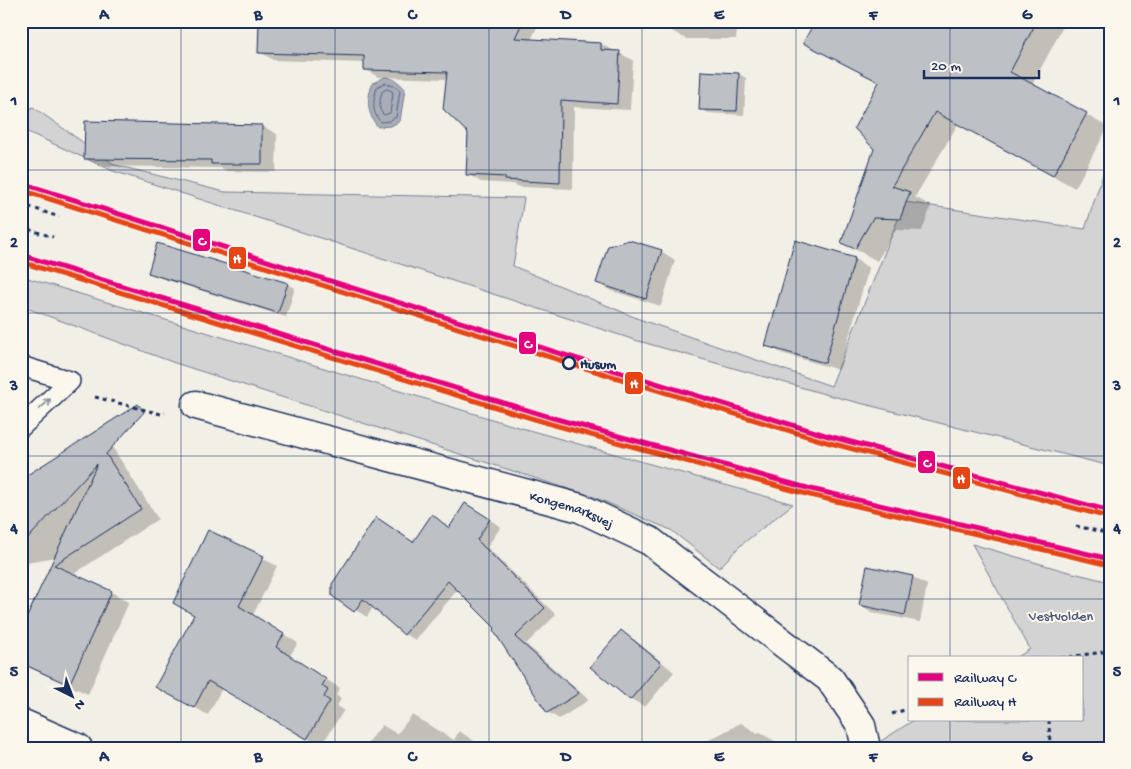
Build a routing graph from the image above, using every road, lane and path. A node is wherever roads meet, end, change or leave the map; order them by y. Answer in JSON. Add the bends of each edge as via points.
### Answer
{"nodes":[{"id":1,"x":21,"y":204,"type":"edge"},
{"id":2,"x":59,"y":217,"type":"dead end"},
{"id":3,"x":21,"y":227,"type":"edge"},
{"id":4,"x":52,"y":237,"type":"dead end"},
{"id":5,"x":21,"y":366,"type":"edge"},
{"id":6,"x":93,"y":397,"type":"dead end"},
{"id":7,"x":196,"y":405,"type":"dead end"},
{"id":8,"x":161,"y":414,"type":"dead end"},
{"id":9,"x":21,"y":427,"type":"edge"},
{"id":10,"x":1076,"y":526,"type":"dead end"},
{"id":11,"x":1110,"y":534,"type":"edge"},
{"id":12,"x":1110,"y":651,"type":"edge"},
{"id":13,"x":1075,"y":656,"type":"edge"},
{"id":14,"x":1049,"y":722,"type":"edge"},
{"id":15,"x":21,"y":723,"type":"edge"},
{"id":16,"x":78,"y":748,"type":"edge"},
{"id":17,"x":866,"y":748,"type":"edge"},
{"id":18,"x":1050,"y":748,"type":"edge"}],
"edges":[{"from":1,"to":2,"type":"path"},
{"from":3,"to":4,"type":"path"},
{"from":9,"to":5,"type":"lane","one_way":true,"via":[[70,381]]},
{"from":6,"to":8,"type":"path"},
{"from":7,"to":17,"type":"street","name":"Kongemarksvej","via":[[580,508],[650,541],[830,679],[861,726]]},
{"from":10,"to":11,"type":"path"},
{"from":12,"to":13,"type":"path"},
{"from":14,"to":18,"type":"path"},
{"from":15,"to":16,"type":"street"}]}
